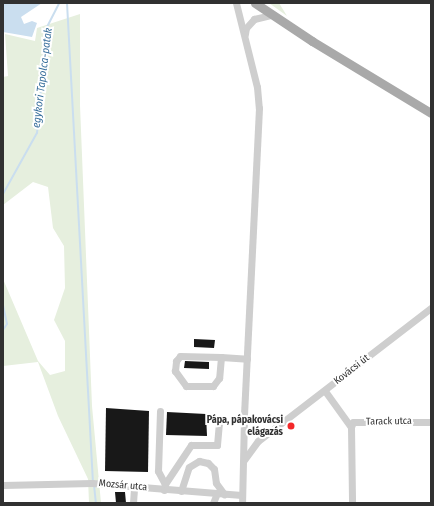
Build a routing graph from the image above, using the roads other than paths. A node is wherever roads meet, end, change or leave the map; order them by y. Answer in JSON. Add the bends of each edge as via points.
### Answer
{"nodes":[{"id":1,"x":236,"y":3,"type":"edge"},
{"id":2,"x":255,"y":3,"type":"edge"},
{"id":3,"x":272,"y":15,"type":"junction"},
{"id":4,"x":245,"y":36,"type":"junction"},
{"id":5,"x":431,"y":113,"type":"edge"},
{"id":6,"x":431,"y":308,"type":"edge"},
{"id":7,"x":221,"y":357,"type":"junction"},
{"id":8,"x":247,"y":359,"type":"junction"},
{"id":9,"x":325,"y":391,"type":"junction"},
{"id":10,"x":160,"y":411,"type":"dead end"},
{"id":11,"x":210,"y":417,"type":"dead end"},
{"id":12,"x":431,"y":422,"type":"edge"},
{"id":13,"x":351,"y":427,"type":"junction"},
{"id":14,"x":271,"y":431,"type":"junction"},
{"id":15,"x":244,"y":434,"type":"junction"},
{"id":16,"x":258,"y":441,"type":"junction"},
{"id":17,"x":243,"y":461,"type":"junction"},
{"id":18,"x":216,"y":483,"type":"junction"},
{"id":19,"x":3,"y":485,"type":"edge"},
{"id":20,"x":134,"y":487,"type":"junction"},
{"id":21,"x":164,"y":487,"type":"junction"},
{"id":22,"x":181,"y":491,"type":"junction"},
{"id":23,"x":217,"y":493,"type":"junction"},
{"id":24,"x":242,"y":495,"type":"junction"},
{"id":25,"x":133,"y":503,"type":"edge"},
{"id":26,"x":213,"y":503,"type":"edge"},
{"id":27,"x":242,"y":503,"type":"edge"},
{"id":28,"x":352,"y":503,"type":"edge"}],
"edges":[{"from":1,"to":4,"type":"street"},
{"from":2,"to":3,"type":"main road"},
{"from":3,"to":4,"type":"street","via":[[249,22]]},
{"from":3,"to":5,"type":"main road"},
{"from":4,"to":8,"type":"street","via":[[259,108]]},
{"from":6,"to":9,"type":"street","name":"Kovácsi út"},
{"from":7,"to":7,"type":"street","via":[[219,378],[213,386],[186,386],[175,371],[176,361],[180,356]]},
{"from":7,"to":8,"type":"street"},
{"from":8,"to":15,"type":"street"},
{"from":9,"to":13,"type":"street"},
{"from":9,"to":14,"type":"street","name":"Kovácsi út"},
{"from":10,"to":21,"type":"street","via":[[158,471]]},
{"from":11,"to":21,"type":"street","via":[[219,423],[217,445],[191,445]]},
{"from":12,"to":13,"type":"street","name":"Tarack utca","via":[[353,422]]},
{"from":13,"to":28,"type":"street"},
{"from":14,"to":15,"type":"street"},
{"from":14,"to":16,"type":"street","name":"Kovácsi út"},
{"from":15,"to":16,"type":"street","via":[[249,441]]},
{"from":15,"to":17,"type":"street"},
{"from":16,"to":17,"type":"street","name":"Kovácsi út"},
{"from":17,"to":24,"type":"street"},
{"from":18,"to":22,"type":"street","via":[[211,466],[195,462],[186,472]]},
{"from":18,"to":23,"type":"street"},
{"from":18,"to":23,"type":"street"},
{"from":19,"to":20,"type":"street","name":"Mozsár utca","via":[[95,484]]},
{"from":20,"to":21,"type":"street","name":"Mozsár utca"},
{"from":20,"to":25,"type":"street"},
{"from":21,"to":22,"type":"street","name":"Mozsár utca"},
{"from":22,"to":23,"type":"street","name":"Mozsár utca"},
{"from":23,"to":24,"type":"street","name":"Mozsár utca"},
{"from":23,"to":26,"type":"street"},
{"from":24,"to":27,"type":"street"}]}
